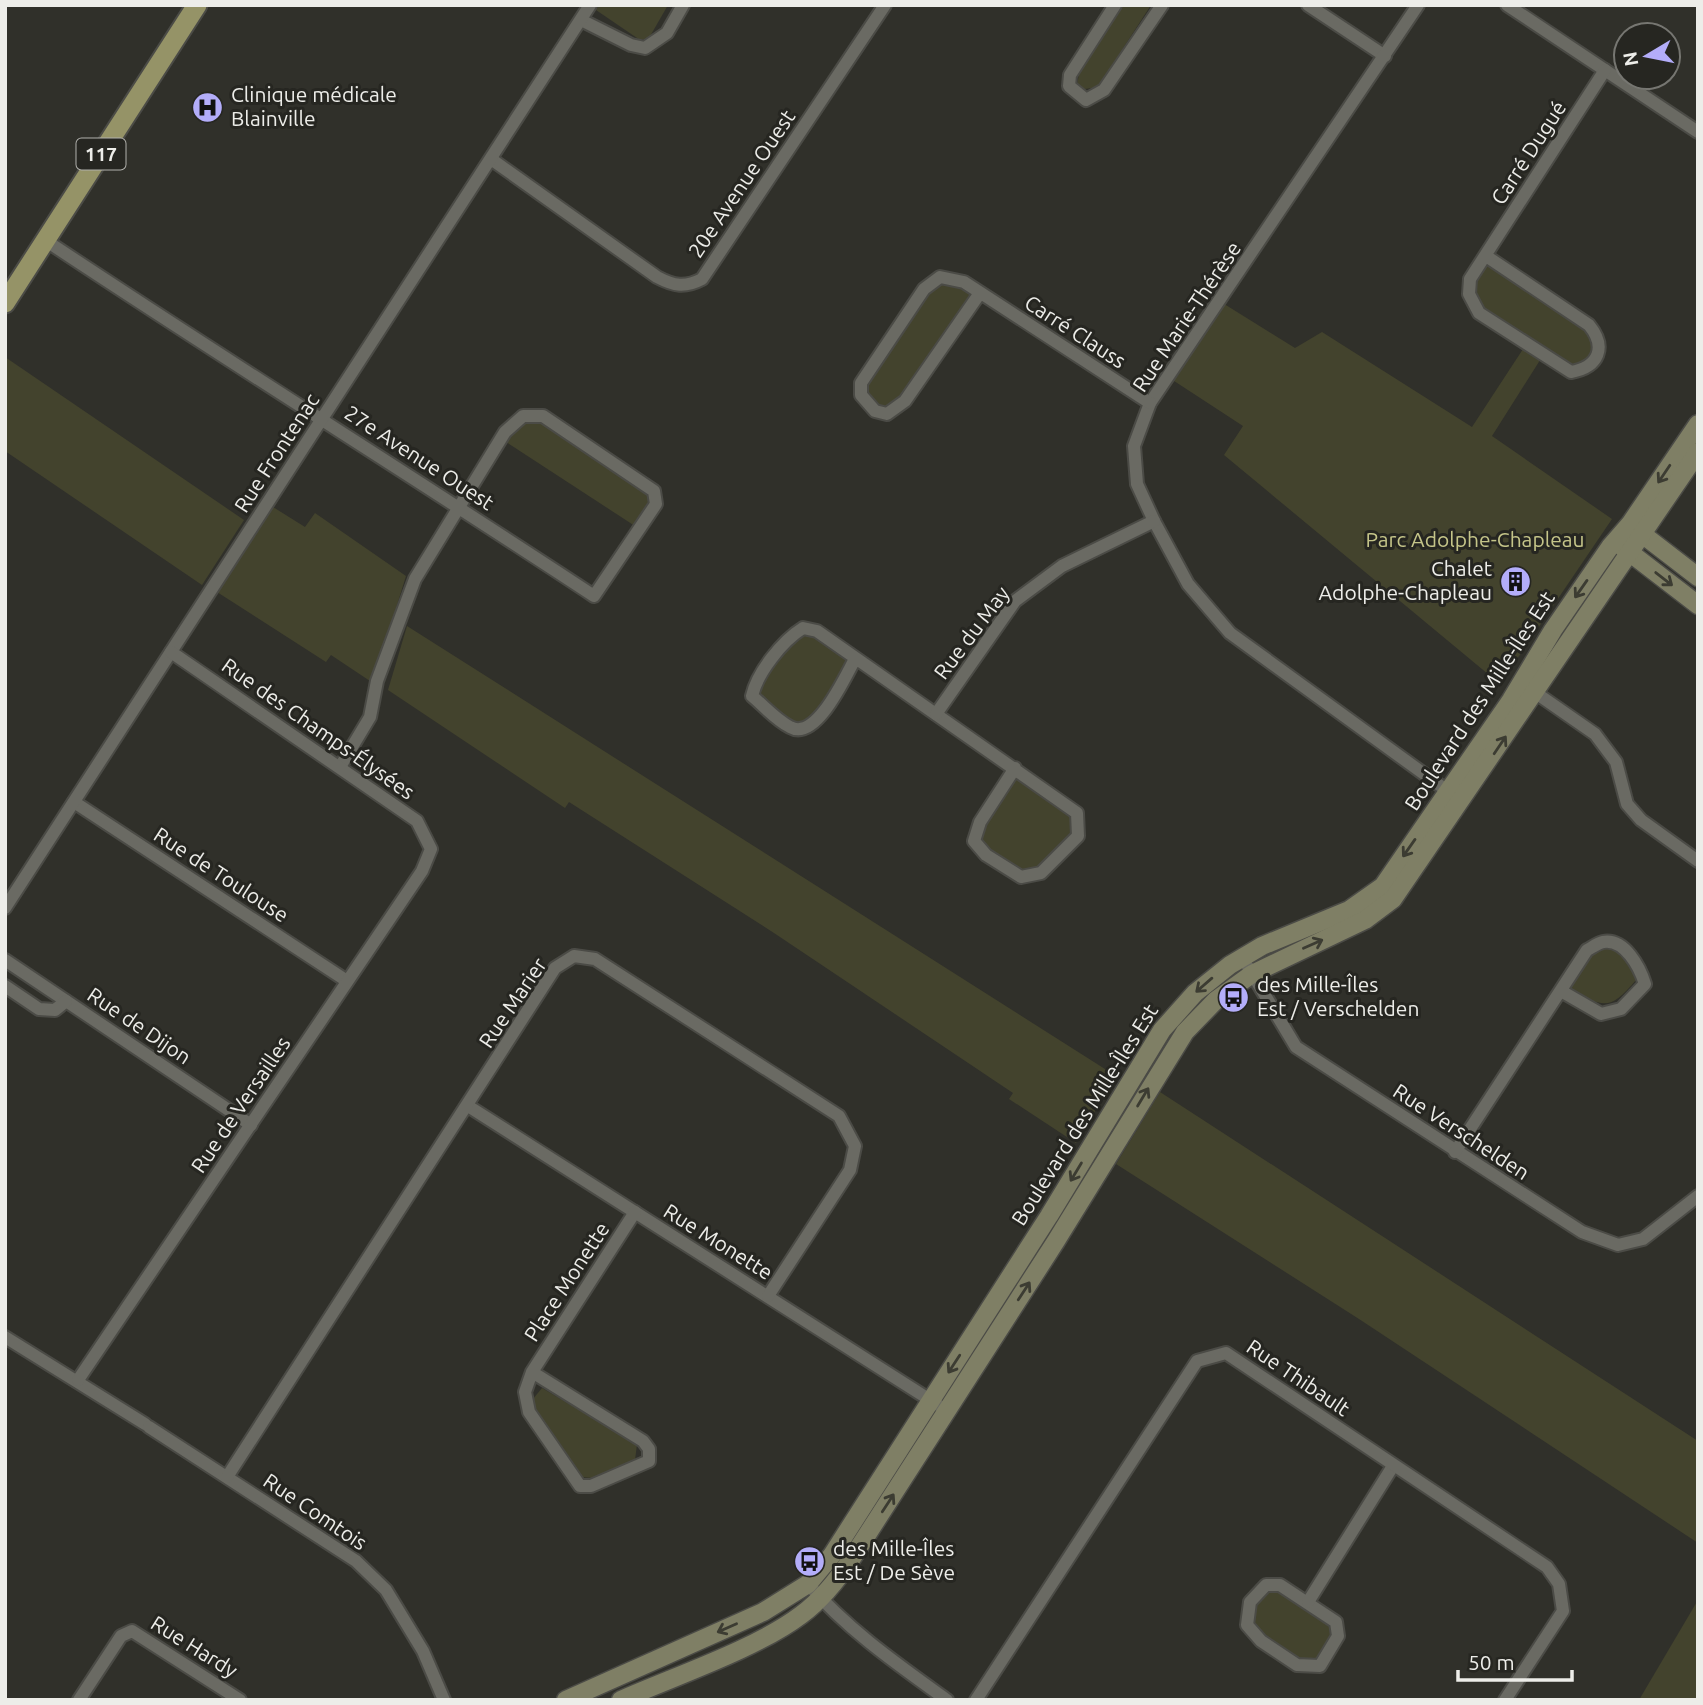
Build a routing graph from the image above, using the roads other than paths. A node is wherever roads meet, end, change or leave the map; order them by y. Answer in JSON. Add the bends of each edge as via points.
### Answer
{"nodes":[{"id":1,"x":197,"y":5,"type":"edge"},
{"id":2,"x":590,"y":5,"type":"edge"},
{"id":3,"x":683,"y":5,"type":"edge"},
{"id":4,"x":885,"y":5,"type":"edge"},
{"id":5,"x":1115,"y":5,"type":"edge"},
{"id":6,"x":1162,"y":5,"type":"edge"},
{"id":7,"x":1308,"y":5,"type":"edge"},
{"id":8,"x":1418,"y":5,"type":"edge"},
{"id":9,"x":1516,"y":7,"type":"edge"},
{"id":10,"x":581,"y":20,"type":"junction"},
{"id":11,"x":1385,"y":56,"type":"junction"},
{"id":12,"x":1605,"y":70,"type":"junction"},
{"id":13,"x":1698,"y":132,"type":"edge"},
{"id":14,"x":491,"y":159,"type":"junction"},
{"id":15,"x":45,"y":240,"type":"junction"},
{"id":16,"x":1486,"y":256,"type":"junction"},
{"id":17,"x":979,"y":293,"type":"junction"},
{"id":18,"x":5,"y":303,"type":"edge"},
{"id":19,"x":1150,"y":403,"type":"junction"},
{"id":20,"x":323,"y":418,"type":"junction"},
{"id":21,"x":1698,"y":424,"type":"edge"},
{"id":22,"x":1698,"y":452,"type":"edge"},
{"id":23,"x":459,"y":507,"type":"junction"},
{"id":24,"x":1153,"y":521,"type":"junction"},
{"id":25,"x":1636,"y":529,"type":"junction"},
{"id":26,"x":1622,"y":547,"type":"junction"},
{"id":27,"x":1698,"y":577,"type":"edge"},
{"id":28,"x":1698,"y":605,"type":"edge"},
{"id":29,"x":172,"y":652,"type":"junction"},
{"id":30,"x":855,"y":659,"type":"junction"},
{"id":31,"x":1536,"y":693,"type":"junction"},
{"id":32,"x":936,"y":714,"type":"junction"},
{"id":33,"x":340,"y":767,"type":"junction"},
{"id":34,"x":1015,"y":768,"type":"junction"},
{"id":35,"x":1455,"y":797,"type":"junction"},
{"id":36,"x":74,"y":802,"type":"junction"},
{"id":37,"x":431,"y":849,"type":"joint"},
{"id":38,"x":1698,"y":861,"type":"edge"},
{"id":39,"x":5,"y":908,"type":"edge"},
{"id":40,"x":1242,"y":958,"type":"junction"},
{"id":41,"x":5,"y":960,"type":"edge"},
{"id":42,"x":1252,"y":974,"type":"junction"},
{"id":43,"x":347,"y":981,"type":"junction"},
{"id":44,"x":5,"y":986,"type":"edge"},
{"id":45,"x":1561,"y":991,"type":"junction"},
{"id":46,"x":66,"y":1001,"type":"junction"},
{"id":47,"x":468,"y":1106,"type":"junction"},
{"id":48,"x":251,"y":1125,"type":"junction"},
{"id":49,"x":1455,"y":1152,"type":"junction"},
{"id":50,"x":1698,"y":1196,"type":"edge"},
{"id":51,"x":635,"y":1212,"type":"junction"},
{"id":52,"x":768,"y":1296,"type":"junction"},
{"id":53,"x":5,"y":1337,"type":"edge"},
{"id":54,"x":532,"y":1373,"type":"junction"},
{"id":55,"x":78,"y":1380,"type":"junction"},
{"id":56,"x":931,"y":1400,"type":"junction"},
{"id":57,"x":947,"y":1410,"type":"junction"},
{"id":58,"x":1393,"y":1466,"type":"junction"},
{"id":59,"x":227,"y":1477,"type":"junction"},
{"id":60,"x":808,"y":1584,"type":"junction"},
{"id":61,"x":821,"y":1599,"type":"junction"},
{"id":62,"x":1308,"y":1602,"type":"junction"},
{"id":63,"x":79,"y":1700,"type":"edge"},
{"id":64,"x":240,"y":1700,"type":"edge"},
{"id":65,"x":444,"y":1700,"type":"edge"},
{"id":66,"x":566,"y":1700,"type":"edge"},
{"id":67,"x":621,"y":1700,"type":"edge"},
{"id":68,"x":947,"y":1700,"type":"edge"},
{"id":69,"x":976,"y":1700,"type":"edge"},
{"id":70,"x":1505,"y":1700,"type":"edge"}],
"edges":[{"from":1,"to":15,"type":"main road","number":"117"},
{"from":2,"to":10,"type":"street","name":"Rue Frontenac"},
{"from":3,"to":10,"type":"street","via":[[667,33],[645,48]]},
{"from":4,"to":14,"type":"street","name":"20e Avenue Ouest","via":[[702,279],[690,285],[674,285],[657,277]]},
{"from":5,"to":6,"type":"street","via":[[1070,75],[1069,86],[1086,100],[1104,90]]},
{"from":7,"to":11,"type":"street"},
{"from":8,"to":11,"type":"street","name":"Rue Marie-Thérèse"},
{"from":9,"to":12,"type":"street"},
{"from":10,"to":14,"type":"street","name":"Rue Frontenac"},
{"from":11,"to":19,"type":"street","name":"Rue Marie-Thérèse"},
{"from":12,"to":13,"type":"street"},
{"from":12,"to":16,"type":"street","name":"Carré Dugué"},
{"from":14,"to":20,"type":"street","name":"Rue Frontenac"},
{"from":15,"to":18,"type":"main road","number":"117"},
{"from":15,"to":20,"type":"street","name":"27e Avenue Ouest"},
{"from":16,"to":16,"type":"street","name":"Carré Dugué","via":[[1470,279],[1469,294],[1479,313],[1571,372],[1597,361],[1600,347],[1589,325]]},
{"from":17,"to":17,"type":"street","name":"Carré Clauss","via":[[964,282],[940,277],[924,289],[861,383],[861,395],[875,411],[887,414],[905,401]]},
{"from":17,"to":19,"type":"street","name":"Carré Clauss"},
{"from":19,"to":24,"type":"street","name":"Rue Marie-Thérèse","via":[[1134,446],[1137,484]]},
{"from":20,"to":23,"type":"street","name":"27e Avenue Ouest"},
{"from":20,"to":29,"type":"street","name":"Rue Frontenac"},
{"from":21,"to":25,"type":"street","name":"Boulevard des Mille-Îles Est","one_way":true},
{"from":22,"to":25,"type":"street","name":"Boulevard des Mille-Îles Est"},
{"from":23,"to":23,"type":"street","name":"27e Avenue Ouest","via":[[594,596],[656,504],[654,491],[543,416],[523,416],[505,432]]},
{"from":23,"to":33,"type":"street","via":[[415,579],[377,681],[370,717]]},
{"from":24,"to":32,"type":"street","name":"Rue du May","via":[[1062,566],[1015,601]]},
{"from":24,"to":35,"type":"street","name":"Rue Marie-Thérèse","via":[[1188,584],[1230,634]]},
{"from":25,"to":26,"type":"street","name":"Boulevard des Mille-Îles Est"},
{"from":25,"to":27,"type":"street"},
{"from":26,"to":28,"type":"street","one_way":true},
{"from":26,"to":31,"type":"street","name":"Boulevard des Mille-Îles Est"},
{"from":26,"to":35,"type":"street","name":"Boulevard des Mille-Îles Est","one_way":true,"via":[[1553,630]]},
{"from":29,"to":33,"type":"street","name":"Rue des Champs-Élysées"},
{"from":29,"to":36,"type":"street","name":"Rue Frontenac"},
{"from":30,"to":30,"type":"street","via":[[817,631],[803,628],[792,635],[754,684],[752,696],[791,729],[803,729],[819,720]]},
{"from":30,"to":32,"type":"street"},
{"from":35,"to":31,"type":"street","name":"Boulevard des Mille-Îles Est","one_way":true},
{"from":31,"to":38,"type":"street","via":[[1595,734],[1616,762],[1627,804],[1641,820]]},
{"from":32,"to":34,"type":"street"},
{"from":33,"to":37,"type":"street","name":"Rue des Champs-Élysées","via":[[417,821]]},
{"from":34,"to":34,"type":"street","via":[[980,822],[974,841],[986,855],[1021,877],[1041,873],[1078,835],[1077,813]]},
{"from":35,"to":40,"type":"street","name":"Boulevard des Mille-Îles Est","one_way":true,"via":[[1376,892],[1349,910]]},
{"from":42,"to":35,"type":"street","name":"Boulevard des Mille-Îles Est","one_way":true,"via":[[1385,907]]},
{"from":36,"to":39,"type":"street","name":"Rue Frontenac"},
{"from":36,"to":43,"type":"street","name":"Rue de Toulouse"},
{"from":37,"to":43,"type":"street","name":"Rue de Versailles","via":[[422,871]]},
{"from":40,"to":42,"type":"street","name":"Rue Verschelden"},
{"from":40,"to":56,"type":"street","name":"Boulevard des Mille-Îles Est","one_way":true,"via":[[1195,993],[1162,1030]]},
{"from":41,"to":46,"type":"street","name":"Rue de Dijon"},
{"from":42,"to":49,"type":"street","name":"Rue Verschelden","via":[[1296,1047]]},
{"from":57,"to":42,"type":"street","name":"Boulevard des Mille-Îles Est","one_way":true,"via":[[1176,1044],[1205,1010]]},
{"from":43,"to":48,"type":"street","name":"Rue de Versailles"},
{"from":44,"to":46,"type":"street","via":[[40,1009],[55,1010]]},
{"from":45,"to":45,"type":"street","via":[[1601,1014],[1621,1009],[1645,984],[1639,964],[1616,944],[1604,942],[1587,950]]},
{"from":45,"to":49,"type":"street"},
{"from":46,"to":48,"type":"street","name":"Rue de Dijon"},
{"from":47,"to":51,"type":"street","name":"Rue Monette"},
{"from":47,"to":52,"type":"street","name":"Rue Marier","via":[[555,968],[574,956],[607,967],[839,1116],[855,1146],[850,1170]]},
{"from":47,"to":59,"type":"street","name":"Rue Marier"},
{"from":48,"to":55,"type":"street","name":"Rue de Versailles"},
{"from":49,"to":50,"type":"street","name":"Rue Verschelden","via":[[1582,1232],[1618,1245],[1643,1239]]},
{"from":51,"to":52,"type":"street","name":"Rue Monette"},
{"from":51,"to":54,"type":"street","name":"Place Monette"},
{"from":52,"to":56,"type":"street","name":"Rue Monette"},
{"from":53,"to":55,"type":"street","name":"Rue Comtois"},
{"from":54,"to":54,"type":"street","name":"Place Monette","via":[[525,1392],[529,1412],[580,1486],[591,1486],[649,1461],[643,1441]]},
{"from":55,"to":59,"type":"street","name":"Rue Comtois"},
{"from":56,"to":57,"type":"street","name":"Rue Monette"},
{"from":56,"to":60,"type":"street","name":"Boulevard des Mille-Îles Est","via":[[832,1555]]},
{"from":61,"to":57,"type":"street","name":"Boulevard des Mille-Îles Est","one_way":true},
{"from":58,"to":62,"type":"street"},
{"from":58,"to":69,"type":"street","name":"Rue Thibault","via":[[1226,1353],[1197,1361]]},
{"from":58,"to":70,"type":"street","name":"Rue Thibault","via":[[1547,1567],[1559,1584],[1563,1611]]},
{"from":59,"to":65,"type":"street","name":"Rue Comtois","via":[[356,1561],[386,1590],[423,1651]]},
{"from":60,"to":61,"type":"street"},
{"from":60,"to":66,"type":"street","name":"Boulevard des Mille-Îles Est","one_way":true,"via":[[751,1617]]},
{"from":61,"to":67,"type":"street","name":"Boulevard des Mille-Îles Est","via":[[775,1631]]},
{"from":61,"to":68,"type":"street","via":[[866,1641]]},
{"from":62,"to":62,"type":"street","via":[[1280,1586],[1266,1585],[1251,1602],[1247,1625],[1297,1665],[1320,1666],[1338,1636],[1336,1622]]},
{"from":63,"to":64,"type":"street","name":"Rue Hardy","via":[[121,1636],[132,1632]]}]}
